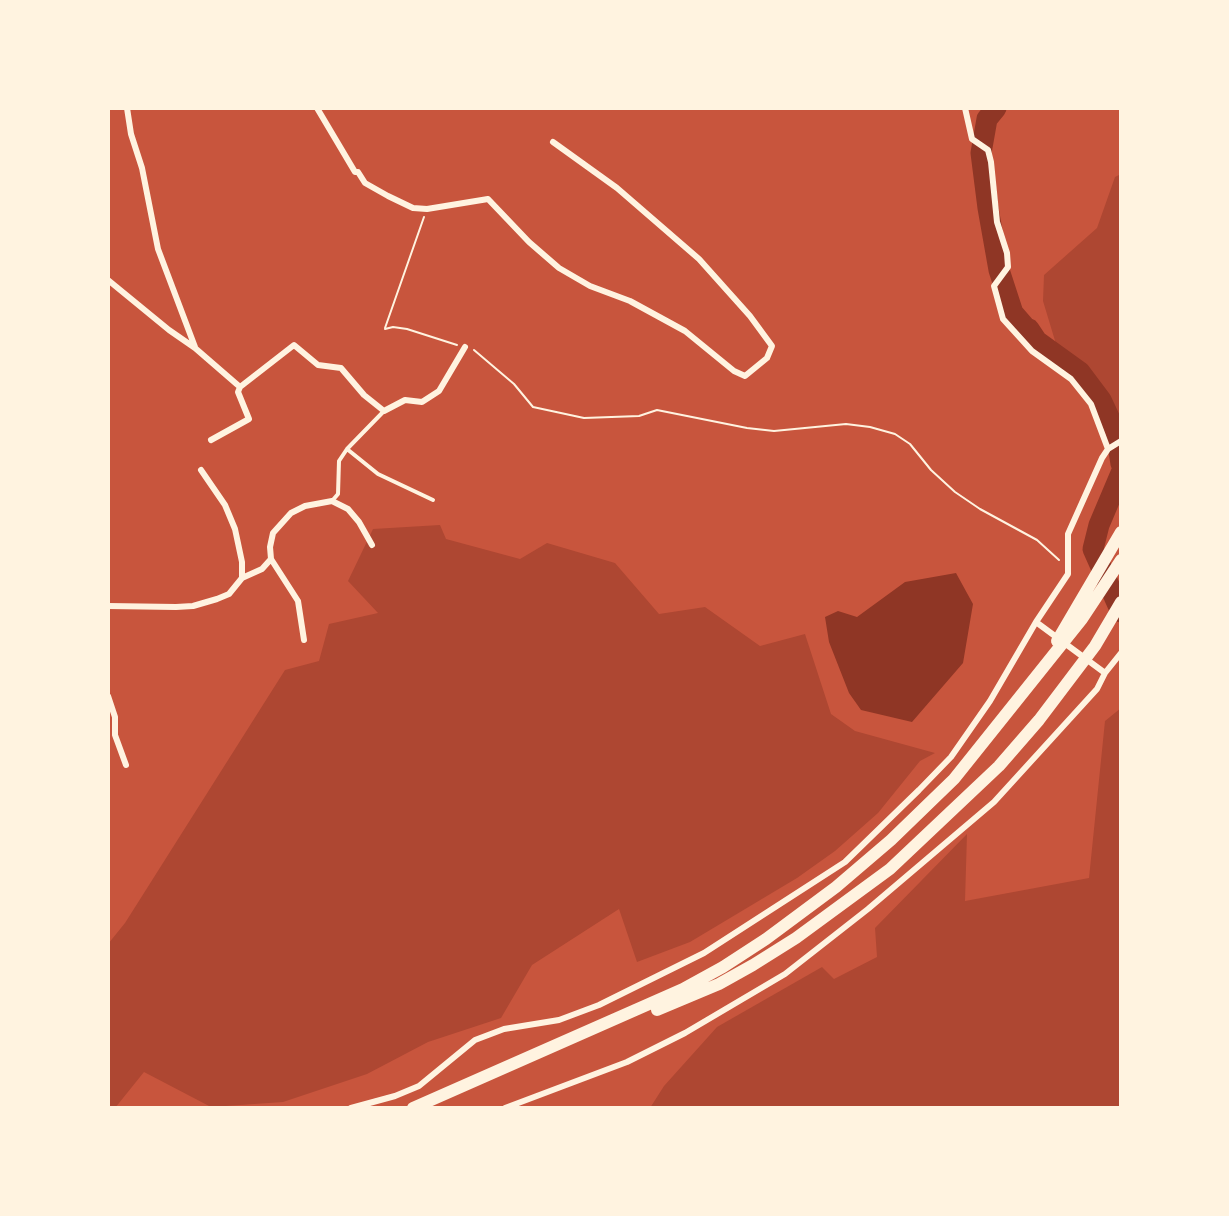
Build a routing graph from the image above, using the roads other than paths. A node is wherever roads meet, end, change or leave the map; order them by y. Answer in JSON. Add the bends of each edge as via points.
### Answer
{"nodes":[{"id":1,"x":126,"y":108,"type":"edge"},
{"id":2,"x":317,"y":108,"type":"edge"},
{"id":3,"x":965,"y":108,"type":"edge"},
{"id":4,"x":553,"y":142,"type":"dead end"},
{"id":5,"x":108,"y":280,"type":"edge"},
{"id":6,"x":465,"y":347,"type":"road end"},
{"id":7,"x":195,"y":348,"type":"junction"},
{"id":8,"x":240,"y":387,"type":"junction"},
{"id":9,"x":384,"y":411,"type":"junction"},
{"id":10,"x":211,"y":440,"type":"dead end"},
{"id":11,"x":1121,"y":441,"type":"edge"},
{"id":12,"x":347,"y":449,"type":"junction"},
{"id":13,"x":1108,"y":449,"type":"junction"},
{"id":14,"x":201,"y":470,"type":"dead end"},
{"id":15,"x":433,"y":500,"type":"dead end"},
{"id":16,"x":332,"y":501,"type":"junction"},
{"id":17,"x":1121,"y":532,"type":"edge"},
{"id":18,"x":372,"y":545,"type":"dead end"},
{"id":19,"x":271,"y":559,"type":"junction"},
{"id":20,"x":1121,"y":560,"type":"edge"},
{"id":21,"x":242,"y":578,"type":"junction"},
{"id":22,"x":1121,"y":602,"type":"edge"},
{"id":23,"x":108,"y":606,"type":"edge"},
{"id":24,"x":1121,"y":614,"type":"edge"},
{"id":25,"x":1036,"y":622,"type":"junction"},
{"id":26,"x":304,"y":640,"type":"dead end"},
{"id":27,"x":1095,"y":646,"type":"junction"},
{"id":28,"x":1121,"y":653,"type":"edge"},
{"id":29,"x":1041,"y":671,"type":"junction"},
{"id":30,"x":1105,"y":673,"type":"junction"},
{"id":31,"x":108,"y":696,"type":"edge"},
{"id":32,"x":112,"y":736,"type":"edge"},
{"id":33,"x":126,"y":765,"type":"dead end"},
{"id":34,"x":513,"y":1065,"type":"junction"},
{"id":35,"x":351,"y":1108,"type":"edge"},
{"id":36,"x":413,"y":1108,"type":"edge"},
{"id":37,"x":505,"y":1108,"type":"edge"}],
"edges":[{"from":1,"to":7,"type":"street","via":[[158,249]]},
{"from":2,"to":4,"type":"street","via":[[355,172],[365,183],[388,196],[413,208],[426,209],[488,199],[559,268],[685,331],[734,371],[745,376],[767,358],[772,346],[699,259],[617,188]]},
{"from":3,"to":13,"type":"street","via":[[972,139],[987,150],[991,162],[997,222],[1007,253],[1008,267],[994,286],[1003,319],[1032,351],[1071,379],[1091,404]]},
{"from":5,"to":7,"type":"street"},
{"from":6,"to":9,"type":"street","via":[[440,391],[422,402],[405,400]]},
{"from":7,"to":8,"type":"street"},
{"from":8,"to":9,"type":"street","via":[[294,345],[318,365],[342,368],[364,395]]},
{"from":8,"to":10,"type":"street","via":[[238,392],[249,418]]},
{"from":9,"to":12,"type":"lane"},
{"from":11,"to":13,"type":"street"},
{"from":12,"to":15,"type":"lane","via":[[378,474]]},
{"from":12,"to":16,"type":"lane","via":[[339,461],[338,494]]},
{"from":13,"to":25,"type":"street","via":[[1068,534],[1068,574]]},
{"from":14,"to":21,"type":"street","via":[[232,521]]},
{"from":16,"to":18,"type":"street","via":[[348,509]]},
{"from":16,"to":19,"type":"street","via":[[291,513],[273,533]]},
{"from":17,"to":29,"type":"highway"},
{"from":19,"to":21,"type":"street","via":[[262,569]]},
{"from":19,"to":26,"type":"street","via":[[298,601]]},
{"from":20,"to":29,"type":"highway"},
{"from":21,"to":23,"type":"street","via":[[229,594],[193,606]]},
{"from":22,"to":27,"type":"highway"},
{"from":24,"to":27,"type":"highway"},
{"from":25,"to":30,"type":"street"},
{"from":25,"to":35,"type":"street","via":[[990,701],[951,756],[845,862],[704,953],[599,1005],[559,1020],[504,1029],[475,1040],[419,1086]]},
{"from":27,"to":34,"type":"highway","via":[[1040,720],[999,766],[890,869],[796,938],[691,997]]},
{"from":28,"to":30,"type":"street"},
{"from":29,"to":34,"type":"highway","via":[[954,779],[891,840],[766,939],[683,989]]},
{"from":30,"to":37,"type":"street","via":[[1097,689],[994,802],[785,974],[627,1062]]},
{"from":31,"to":32,"type":"street","via":[[115,717]]},
{"from":32,"to":33,"type":"street"},
{"from":34,"to":36,"type":"highway"}]}
